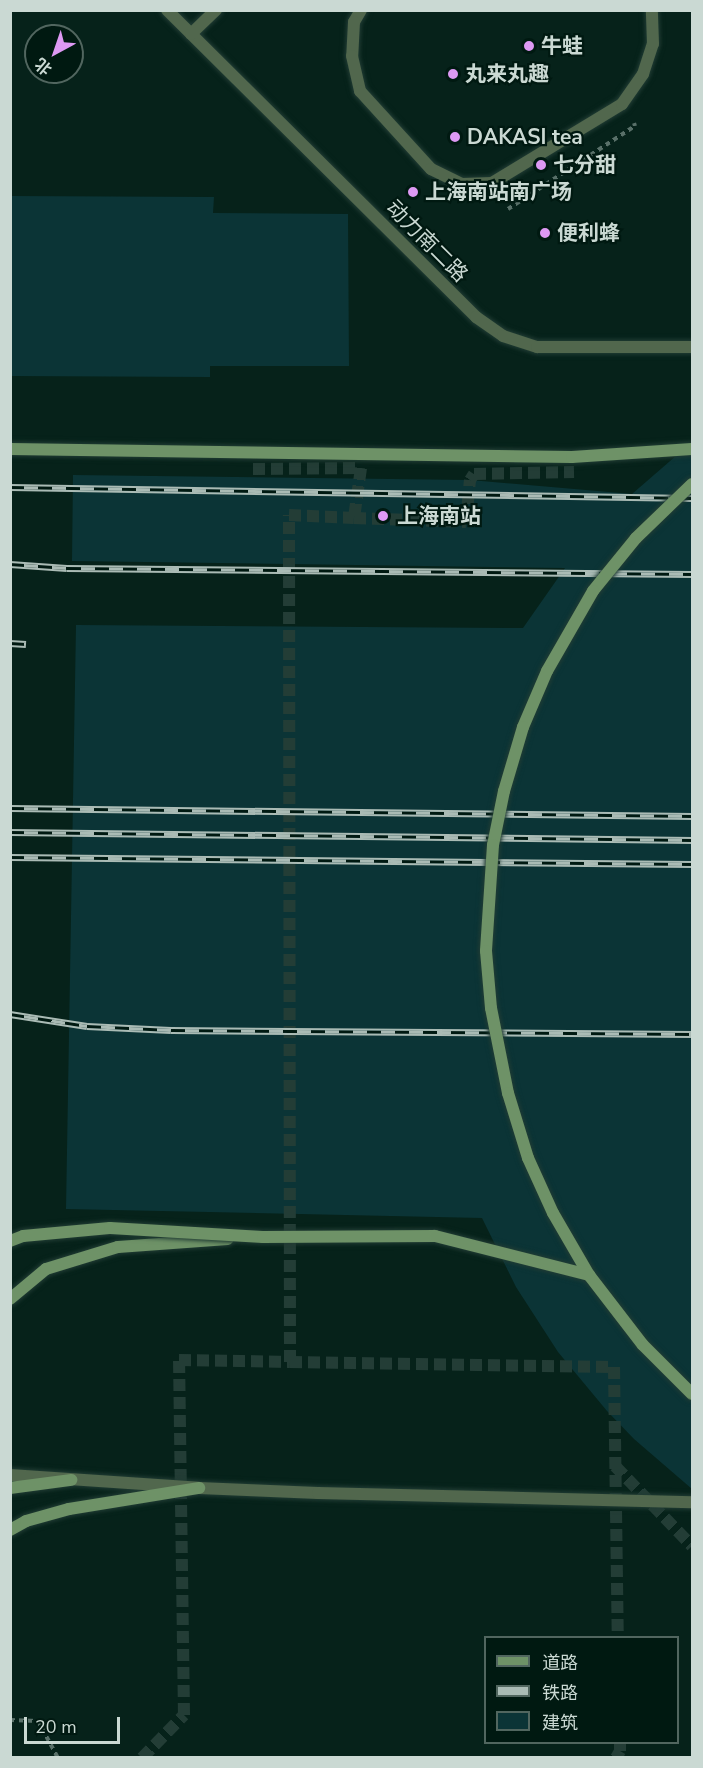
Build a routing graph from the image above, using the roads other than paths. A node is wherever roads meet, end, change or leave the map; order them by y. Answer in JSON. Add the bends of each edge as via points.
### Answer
{"nodes":[{"id":1,"x":167,"y":10,"type":"edge"},
{"id":2,"x":216,"y":10,"type":"edge"},
{"id":3,"x":361,"y":10,"type":"edge"},
{"id":4,"x":652,"y":10,"type":"edge"},
{"id":5,"x":190,"y":34,"type":"junction"},
{"id":6,"x":693,"y":346,"type":"edge"},
{"id":7,"x":10,"y":449,"type":"edge"},
{"id":8,"x":693,"y":449,"type":"edge"},
{"id":9,"x":693,"y":484,"type":"edge"},
{"id":10,"x":262,"y":1236,"type":"junction"},
{"id":11,"x":10,"y":1241,"type":"edge"},
{"id":12,"x":589,"y":1275,"type":"junction"},
{"id":13,"x":10,"y":1299,"type":"edge"},
{"id":14,"x":693,"y":1394,"type":"edge"},
{"id":15,"x":10,"y":1475,"type":"edge"},
{"id":16,"x":71,"y":1480,"type":"junction"},
{"id":17,"x":10,"y":1488,"type":"edge"},
{"id":18,"x":199,"y":1488,"type":"junction"},
{"id":19,"x":693,"y":1502,"type":"edge"},
{"id":20,"x":10,"y":1530,"type":"edge"}],
"edges":[{"from":1,"to":5,"type":"lane","name":"动力南二路"},
{"from":2,"to":5,"type":"lane"},
{"from":3,"to":4,"type":"lane","via":[[354,22],[352,56],[360,92],[431,169],[462,184],[492,183],[622,104],[643,74],[653,44]]},
{"from":5,"to":6,"type":"lane","name":"动力南二路","via":[[476,317],[503,336],[537,347]]},
{"from":7,"to":8,"type":"main road","via":[[572,457]]},
{"from":9,"to":12,"type":"main road","bridge":true,"via":[[636,538],[593,591],[570,628],[523,727],[493,845],[486,951],[491,1008],[508,1093],[528,1158]]},
{"from":10,"to":11,"type":"main road","bridge":true,"via":[[110,1227],[24,1236]]},
{"from":10,"to":12,"type":"main road","bridge":true,"via":[[435,1236]]},
{"from":10,"to":13,"type":"main road","bridge":true,"via":[[118,1247],[46,1269]]},
{"from":12,"to":14,"type":"main road","bridge":true,"via":[[643,1344]]},
{"from":15,"to":16,"type":"lane"},
{"from":16,"to":17,"type":"main road"},
{"from":16,"to":18,"type":"lane"},
{"from":18,"to":19,"type":"lane"},
{"from":18,"to":20,"type":"main road","via":[[69,1509],[26,1521]]}]}
